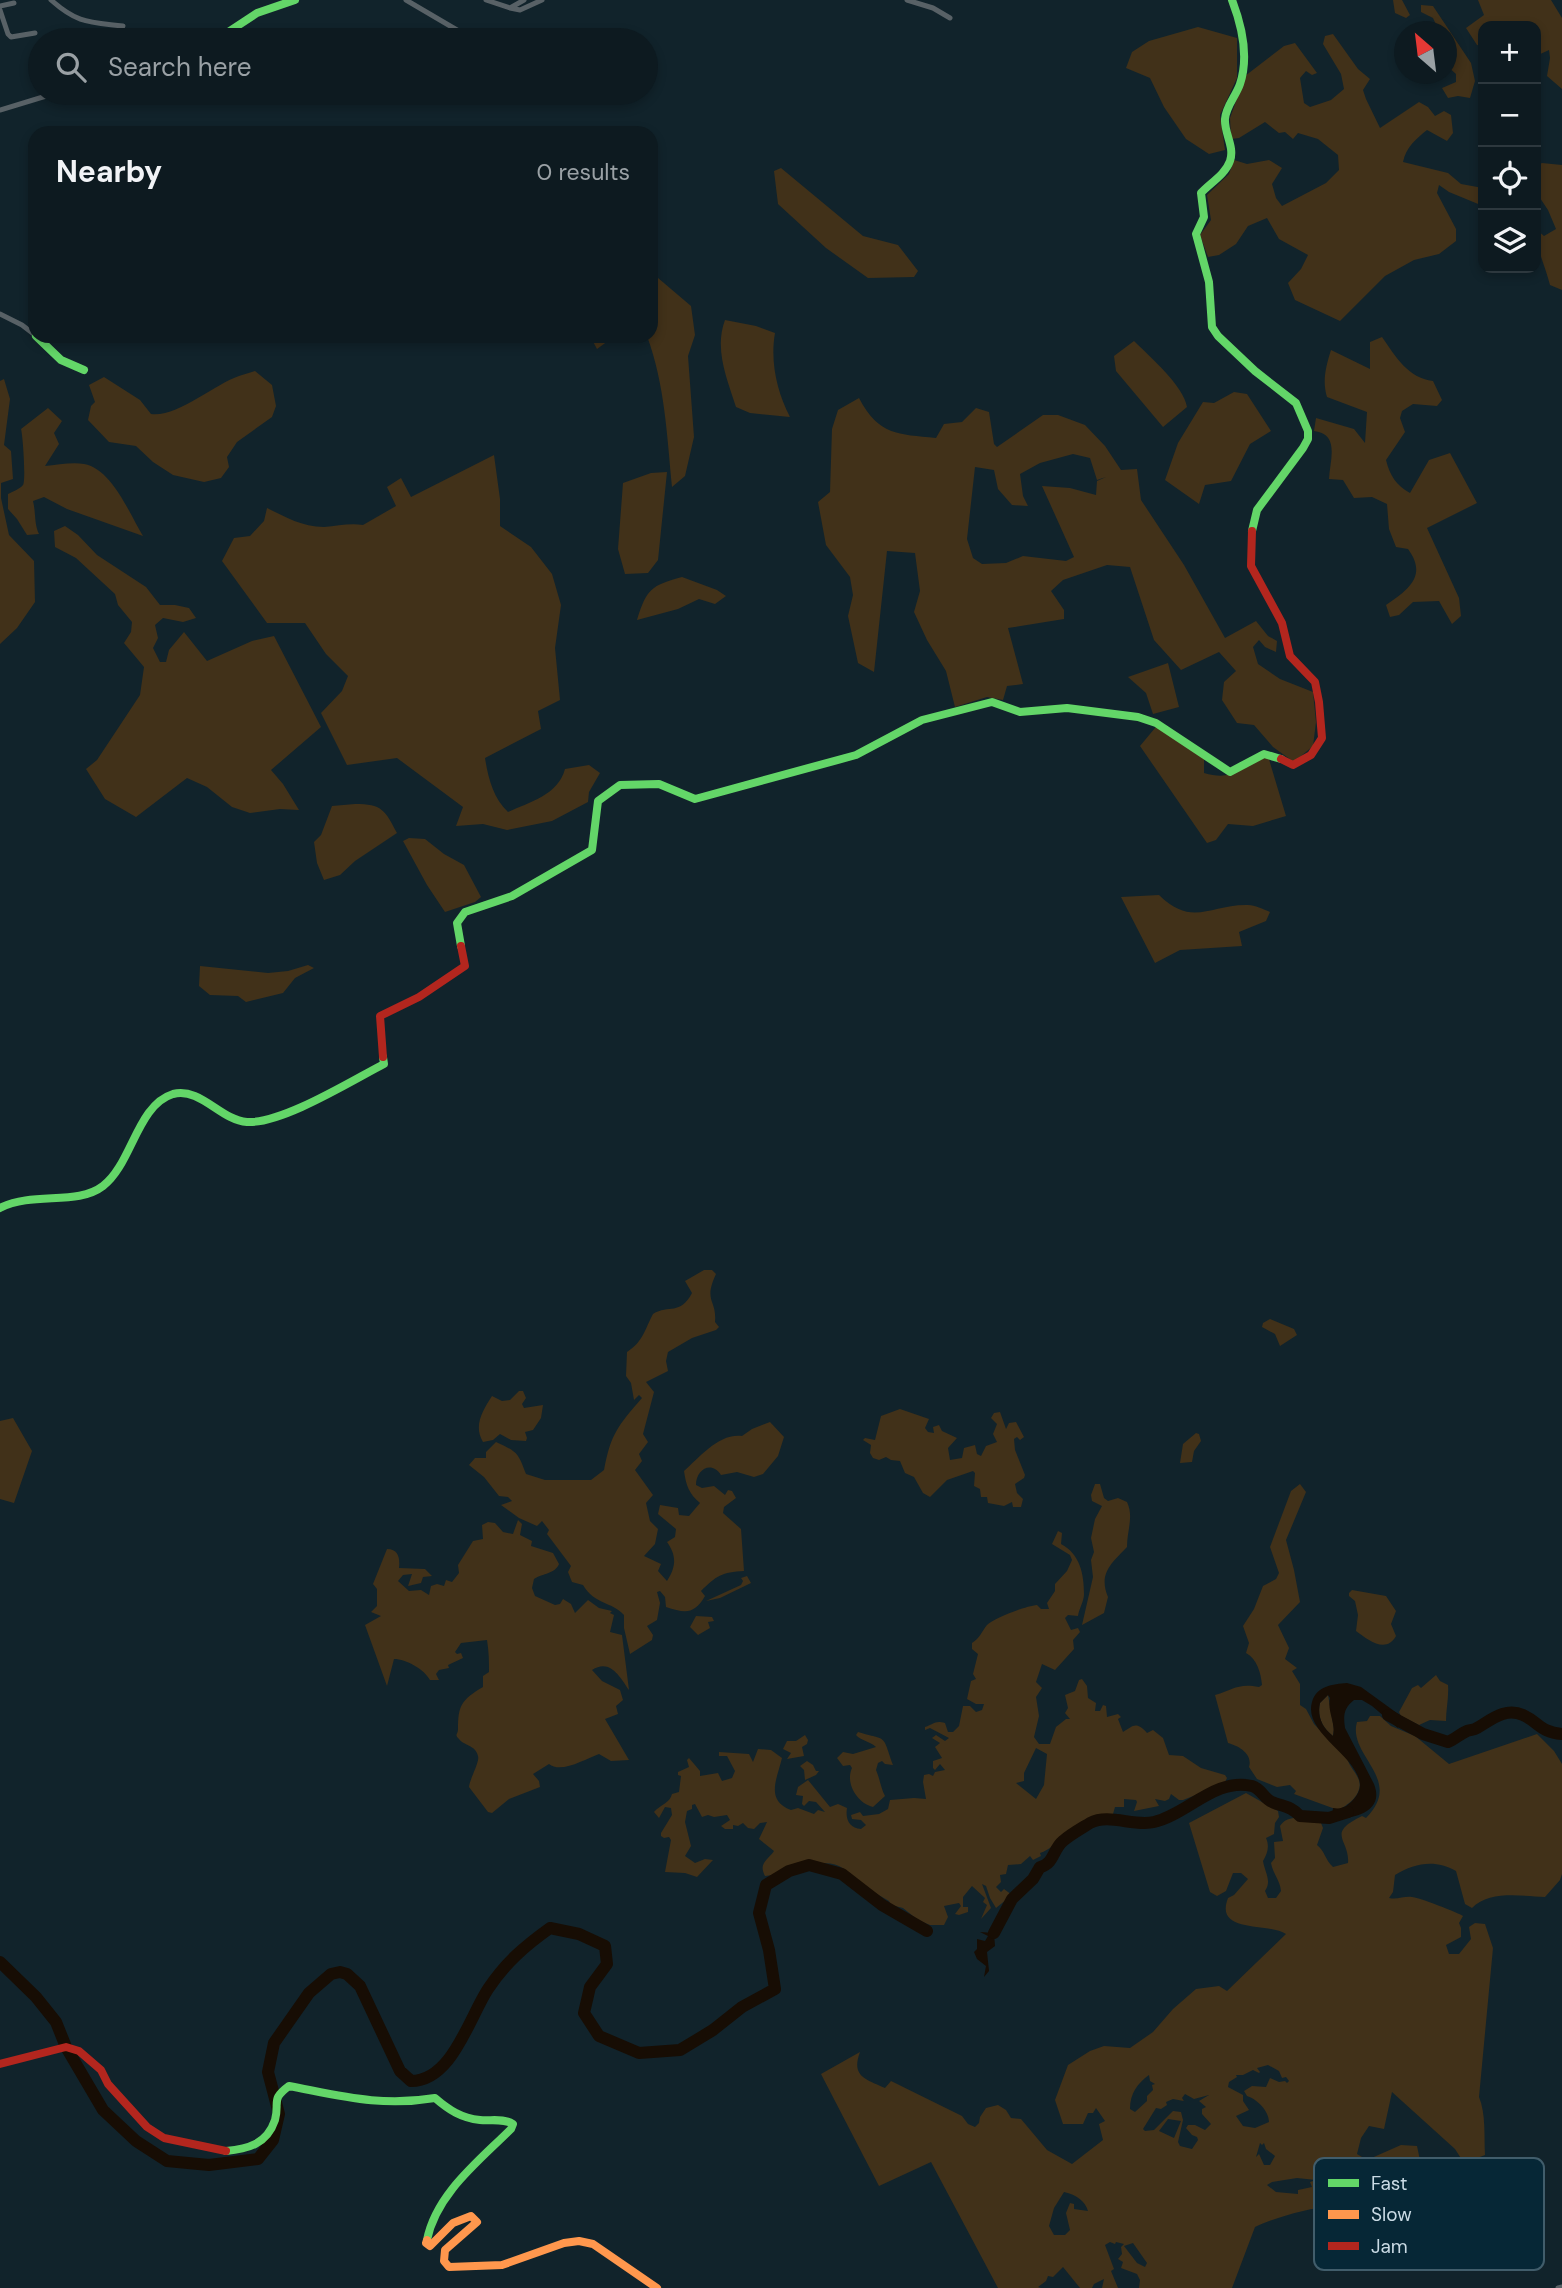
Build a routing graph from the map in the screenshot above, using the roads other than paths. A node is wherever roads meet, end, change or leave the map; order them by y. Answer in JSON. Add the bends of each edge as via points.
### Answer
{"nodes":[{"id":1,"x":51,"y":0,"type":"edge"},
{"id":2,"x":295,"y":0,"type":"edge"},
{"id":3,"x":406,"y":0,"type":"edge"},
{"id":4,"x":486,"y":0,"type":"edge"},
{"id":5,"x":524,"y":0,"type":"edge"},
{"id":6,"x":542,"y":0,"type":"edge"},
{"id":7,"x":907,"y":0,"type":"edge"},
{"id":8,"x":1232,"y":0,"type":"edge"},
{"id":9,"x":13,"y":4,"type":"dead end"},
{"id":10,"x":0,"y":8,"type":"edge"},
{"id":11,"x":510,"y":8,"type":"junction"},
{"id":12,"x":950,"y":18,"type":"dead end"},
{"id":13,"x":123,"y":26,"type":"dead end"},
{"id":14,"x":234,"y":28,"type":"edge"},
{"id":15,"x":454,"y":28,"type":"edge"},
{"id":16,"x":28,"y":34,"type":"edge"},
{"id":17,"x":28,"y":101,"type":"edge"},
{"id":18,"x":0,"y":110,"type":"edge"},
{"id":19,"x":0,"y":314,"type":"edge"},
{"id":20,"x":28,"y":330,"type":"edge"},
{"id":21,"x":43,"y":343,"type":"edge"},
{"id":22,"x":84,"y":370,"type":"dead end"},
{"id":23,"x":0,"y":1208,"type":"edge"},
{"id":24,"x":0,"y":2064,"type":"edge"},
{"id":25,"x":657,"y":2288,"type":"edge"}],
"edges":[{"from":1,"to":13,"type":"street","via":[[80,21]]},
{"from":2,"to":14,"type":"street","via":[[257,13]]},
{"from":3,"to":15,"type":"street"},
{"from":4,"to":11,"type":"street"},
{"from":5,"to":11,"type":"street"},
{"from":6,"to":11,"type":"street","via":[[520,10]]},
{"from":7,"to":12,"type":"street"},
{"from":8,"to":23,"type":"street","via":[[1242,41],[1240,85],[1225,118],[1231,156],[1222,175],[1201,192],[1205,217],[1196,234],[1209,282],[1212,327],[1255,372],[1296,404],[1308,431],[1303,448],[1257,510],[1250,537],[1251,566],[1282,623],[1290,656],[1315,682],[1322,738],[1311,755],[1293,765],[1264,754],[1230,772],[1156,723],[1138,717],[1067,708],[1020,712],[992,702],[922,720],[856,755],[695,799],[659,784],[620,785],[598,801],[592,850],[512,896],[465,912],[457,923],[465,966],[419,998],[380,1016],[384,1064],[268,1119],[244,1122],[186,1092],[172,1094],[155,1104],[105,1186],[91,1194],[27,1198]]},
{"from":9,"to":10,"type":"street"},
{"from":10,"to":16,"type":"street","via":[[11,37]]},
{"from":17,"to":18,"type":"street"},
{"from":19,"to":20,"type":"street"},
{"from":21,"to":22,"type":"street","via":[[61,360]]},
{"from":24,"to":25,"type":"street","via":[[66,2047],[79,2051],[101,2070],[147,2127],[164,2138],[228,2151],[264,2140],[275,2119],[275,2100],[289,2086],[376,2102],[435,2098],[454,2115],[508,2120],[511,2129],[439,2207],[426,2232],[426,2243],[430,2246],[451,2225],[471,2216],[477,2222],[445,2250],[449,2267],[502,2265],[579,2241],[593,2244]]}]}
